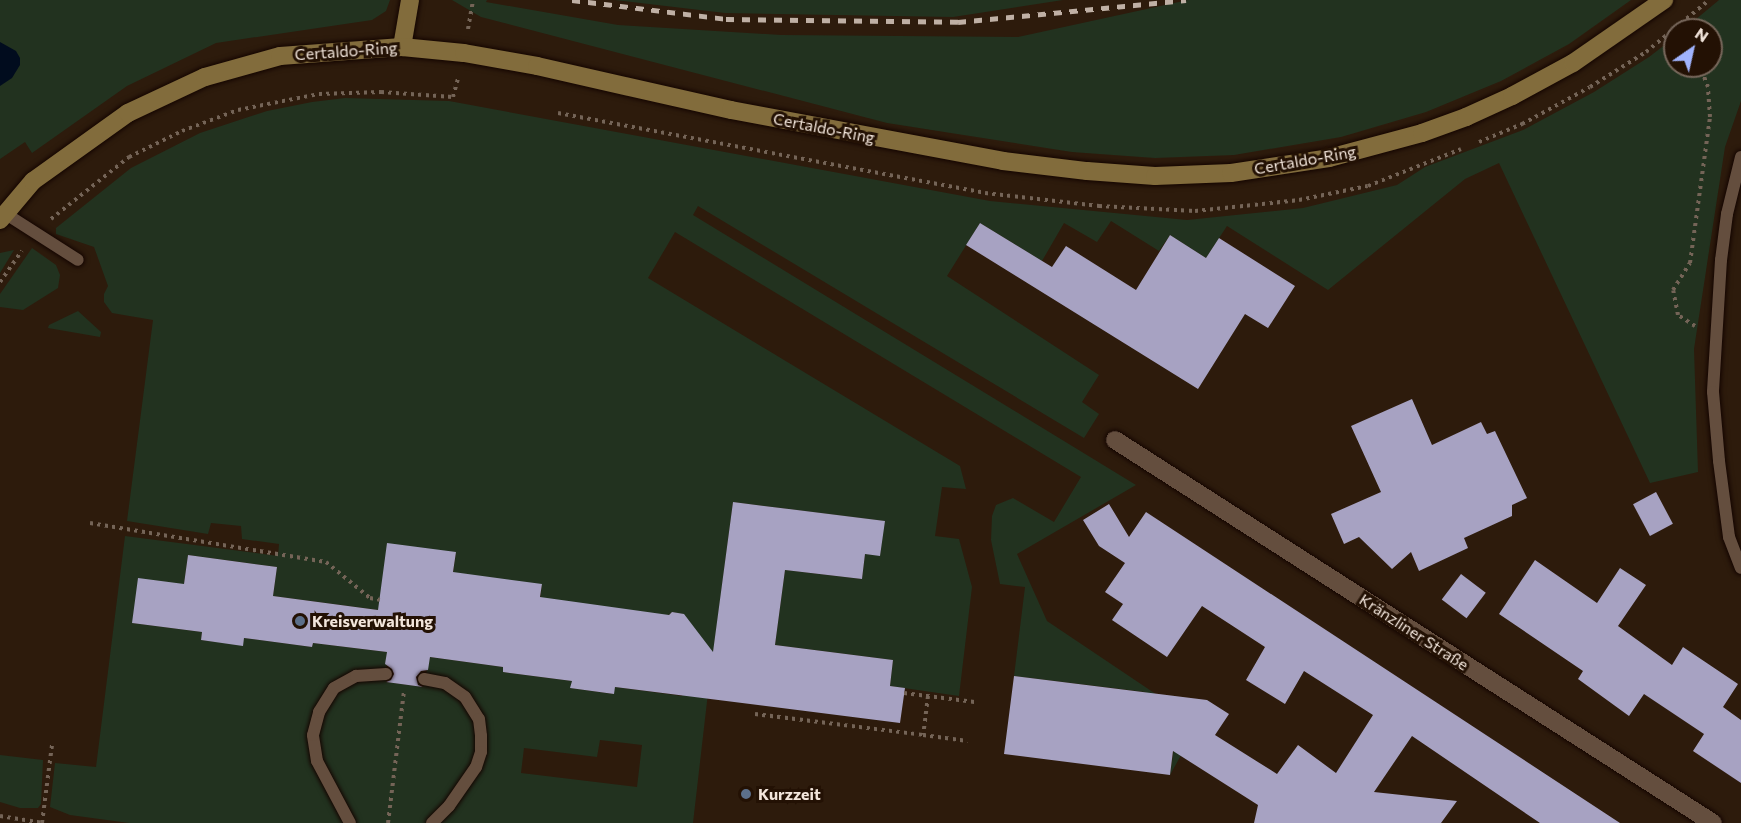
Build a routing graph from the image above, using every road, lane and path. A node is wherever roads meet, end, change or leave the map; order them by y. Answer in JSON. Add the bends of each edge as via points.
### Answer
{"nodes":[{"id":1,"x":410,"y":0,"type":"edge"},
{"id":2,"x":1664,"y":0,"type":"edge"},
{"id":3,"x":1709,"y":0,"type":"edge"},
{"id":4,"x":1689,"y":18,"type":"edge"},
{"id":5,"x":402,"y":47,"type":"junction"},
{"id":6,"x":1705,"y":78,"type":"edge"},
{"id":7,"x":453,"y":97,"type":"dead end"},
{"id":8,"x":558,"y":113,"type":"dead end"},
{"id":9,"x":1741,"y":157,"type":"edge"},
{"id":10,"x":860,"y":169,"type":"dead end"},
{"id":11,"x":3,"y":217,"type":"edge"},
{"id":12,"x":35,"y":232,"type":"junction"},
{"id":13,"x":78,"y":260,"type":"dead end"},
{"id":14,"x":0,"y":282,"type":"edge"},
{"id":15,"x":1715,"y":339,"type":"junction"},
{"id":16,"x":1115,"y":440,"type":"dead end"},
{"id":17,"x":90,"y":523,"type":"dead end"},
{"id":18,"x":1741,"y":568,"type":"edge"},
{"id":19,"x":380,"y":600,"type":"dead end"},
{"id":20,"x":386,"y":674,"type":"dead end"},
{"id":21,"x":424,"y":679,"type":"dead end"},
{"id":22,"x":404,"y":688,"type":"dead end"},
{"id":23,"x":904,"y":693,"type":"dead end"},
{"id":24,"x":928,"y":696,"type":"junction"},
{"id":25,"x":974,"y":702,"type":"dead end"},
{"id":26,"x":755,"y":714,"type":"dead end"},
{"id":27,"x":923,"y":735,"type":"junction"},
{"id":28,"x":968,"y":741,"type":"dead end"},
{"id":29,"x":52,"y":745,"type":"dead end"},
{"id":30,"x":0,"y":816,"type":"edge"},
{"id":31,"x":43,"y":823,"type":"edge"},
{"id":32,"x":350,"y":823,"type":"edge"},
{"id":33,"x":388,"y":823,"type":"edge"},
{"id":34,"x":432,"y":823,"type":"edge"},
{"id":35,"x":1713,"y":823,"type":"edge"}],
"edges":[{"from":1,"to":5,"type":"main road"},
{"from":2,"to":5,"type":"main road","name":"Certaldo-Ring","via":[[1616,36],[1552,74],[1494,105],[1422,133],[1329,158],[1273,168],[1177,175],[1087,171],[1003,161],[742,112],[537,66]]},
{"from":3,"to":4,"type":"path"},
{"from":5,"to":11,"type":"main road","name":"Certaldo-Ring","via":[[280,56],[205,77],[128,113],[33,181]]},
{"from":6,"to":15,"type":"path","via":[[1710,117],[1690,263],[1673,290],[1678,315]]},
{"from":7,"to":12,"type":"path","via":[[381,92],[319,94],[238,110],[129,157]]},
{"from":8,"to":10,"type":"path"},
{"from":9,"to":15,"type":"lane","via":[[1726,225]]},
{"from":11,"to":12,"type":"lane"},
{"from":12,"to":13,"type":"lane"},
{"from":12,"to":14,"type":"path"},
{"from":15,"to":18,"type":"lane","via":[[1713,392],[1719,461],[1730,537]]},
{"from":16,"to":35,"type":"street","name":"Kränzliner Straße"},
{"from":17,"to":19,"type":"path","via":[[326,562],[370,598]]},
{"from":20,"to":32,"type":"lane","via":[[356,676],[334,688],[319,712],[313,735],[317,761]]},
{"from":21,"to":34,"type":"lane","via":[[445,683],[465,697],[479,719],[481,736],[476,767]]},
{"from":22,"to":33,"type":"path"},
{"from":23,"to":24,"type":"path"},
{"from":24,"to":25,"type":"path"},
{"from":24,"to":27,"type":"path"},
{"from":26,"to":27,"type":"path"},
{"from":27,"to":28,"type":"path"},
{"from":29,"to":31,"type":"path"},
{"from":30,"to":31,"type":"path"}]}
